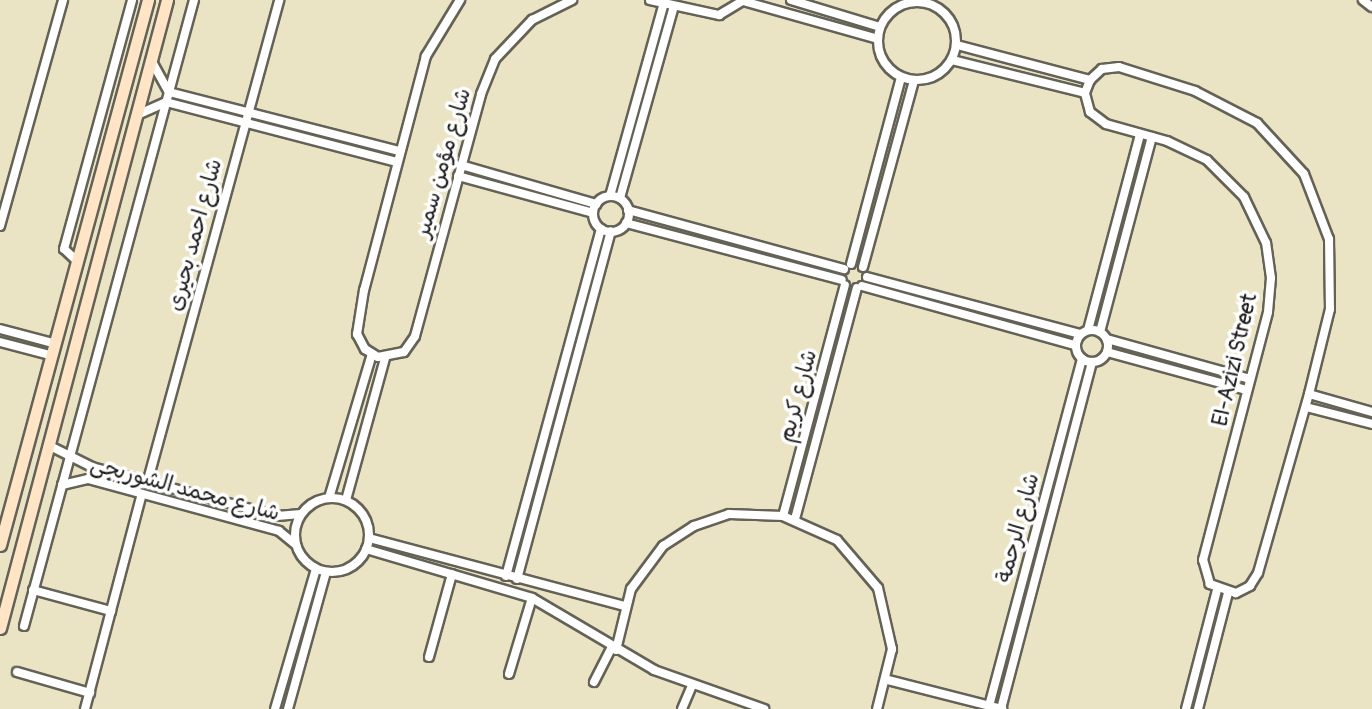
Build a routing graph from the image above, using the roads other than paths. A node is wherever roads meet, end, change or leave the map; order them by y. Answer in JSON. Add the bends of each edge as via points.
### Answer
{"nodes":[{"id":1,"x":63,"y":0,"type":"edge"},
{"id":2,"x":132,"y":0,"type":"edge"},
{"id":3,"x":148,"y":0,"type":"edge"},
{"id":4,"x":167,"y":0,"type":"edge"},
{"id":5,"x":194,"y":0,"type":"edge"},
{"id":6,"x":279,"y":0,"type":"edge"},
{"id":7,"x":460,"y":0,"type":"edge"},
{"id":8,"x":572,"y":0,"type":"edge"},
{"id":9,"x":650,"y":0,"type":"edge"},
{"id":10,"x":744,"y":0,"type":"edge"},
{"id":11,"x":791,"y":0,"type":"edge"},
{"id":12,"x":1363,"y":0,"type":"edge"},
{"id":13,"x":919,"y":1,"type":"edge"},
{"id":14,"x":933,"y":2,"type":"edge"},
{"id":15,"x":664,"y":3,"type":"junction"},
{"id":16,"x":674,"y":6,"type":"junction"},
{"id":17,"x":1372,"y":7,"type":"edge"},
{"id":18,"x":880,"y":27,"type":"junction"},
{"id":19,"x":878,"y":39,"type":"junction"},
{"id":20,"x":957,"y":45,"type":"junction"},
{"id":21,"x":151,"y":59,"type":"junction"},
{"id":22,"x":952,"y":60,"type":"junction"},
{"id":23,"x":901,"y":77,"type":"junction"},
{"id":24,"x":1090,"y":80,"type":"junction"},
{"id":25,"x":914,"y":81,"type":"junction"},
{"id":26,"x":169,"y":92,"type":"junction"},
{"id":27,"x":1085,"y":93,"type":"junction"},
{"id":28,"x":166,"y":102,"type":"junction"},
{"id":29,"x":247,"y":112,"type":"junction"},
{"id":30,"x":136,"y":116,"type":"junction"},
{"id":31,"x":244,"y":122,"type":"junction"},
{"id":32,"x":1140,"y":134,"type":"junction"},
{"id":33,"x":1152,"y":137,"type":"junction"},
{"id":34,"x":399,"y":151,"type":"junction"},
{"id":35,"x":397,"y":162,"type":"junction"},
{"id":36,"x":102,"y":165,"type":"junction"},
{"id":37,"x":461,"y":165,"type":"junction"},
{"id":38,"x":120,"y":170,"type":"junction"},
{"id":39,"x":458,"y":176,"type":"junction"},
{"id":40,"x":615,"y":197,"type":"junction"},
{"id":41,"x":594,"y":208,"type":"junction"},
{"id":42,"x":628,"y":210,"type":"junction"},
{"id":43,"x":626,"y":223,"type":"junction"},
{"id":44,"x":0,"y":226,"type":"edge"},
{"id":45,"x":601,"y":229,"type":"junction"},
{"id":46,"x":611,"y":231,"type":"junction"},
{"id":47,"x":76,"y":260,"type":"junction"},
{"id":48,"x":848,"y":267,"type":"junction"},
{"id":49,"x":863,"y":267,"type":"junction"},
{"id":50,"x":867,"y":277,"type":"junction"},
{"id":51,"x":844,"y":282,"type":"junction"},
{"id":52,"x":859,"y":287,"type":"junction"},
{"id":53,"x":0,"y":329,"type":"edge"},
{"id":54,"x":1084,"y":332,"type":"junction"},
{"id":55,"x":1103,"y":335,"type":"junction"},
{"id":56,"x":0,"y":342,"type":"edge"},
{"id":57,"x":1075,"y":345,"type":"junction"},
{"id":58,"x":52,"y":349,"type":"junction"},
{"id":59,"x":1107,"y":352,"type":"junction"},
{"id":60,"x":372,"y":354,"type":"junction"},
{"id":61,"x":385,"y":358,"type":"junction"},
{"id":62,"x":1087,"y":360,"type":"junction"},
{"id":63,"x":1250,"y":379,"type":"junction"},
{"id":64,"x":1247,"y":390,"type":"junction"},
{"id":65,"x":1309,"y":394,"type":"junction"},
{"id":66,"x":1306,"y":407,"type":"junction"},
{"id":67,"x":1372,"y":412,"type":"edge"},
{"id":68,"x":1372,"y":424,"type":"edge"},
{"id":69,"x":48,"y":445,"type":"junction"},
{"id":70,"x":70,"y":452,"type":"junction"},
{"id":71,"x":801,"y":454,"type":"junction"},
{"id":72,"x":813,"y":457,"type":"junction"},
{"id":73,"x":148,"y":480,"type":"junction"},
{"id":74,"x":62,"y":485,"type":"junction"},
{"id":75,"x":142,"y":494,"type":"junction"},
{"id":76,"x":329,"y":498,"type":"junction"},
{"id":77,"x":346,"y":500,"type":"junction"},
{"id":78,"x":9,"y":510,"type":"junction"},
{"id":79,"x":301,"y":514,"type":"junction"},
{"id":80,"x":30,"y":516,"type":"junction"},
{"id":81,"x":783,"y":516,"type":"junction"},
{"id":82,"x":795,"y":519,"type":"junction"},
{"id":83,"x":369,"y":538,"type":"junction"},
{"id":84,"x":0,"y":545,"type":"edge"},
{"id":85,"x":296,"y":545,"type":"junction"},
{"id":86,"x":366,"y":549,"type":"junction"},
{"id":87,"x":316,"y":569,"type":"junction"},
{"id":88,"x":326,"y":572,"type":"junction"},
{"id":89,"x":452,"y":574,"type":"junction"},
{"id":90,"x":506,"y":576,"type":"junction"},
{"id":91,"x":517,"y":579,"type":"junction"},
{"id":92,"x":33,"y":590,"type":"junction"},
{"id":93,"x":1217,"y":590,"type":"junction"},
{"id":94,"x":1228,"y":593,"type":"junction"},
{"id":95,"x":532,"y":598,"type":"junction"},
{"id":96,"x":624,"y":606,"type":"junction"},
{"id":97,"x":111,"y":611,"type":"junction"},
{"id":98,"x":24,"y":626,"type":"dead end"},
{"id":99,"x":0,"y":628,"type":"edge"},
{"id":100,"x":614,"y":649,"type":"junction"},
{"id":101,"x":429,"y":657,"type":"dead end"},
{"id":102,"x":17,"y":672,"type":"dead end"},
{"id":103,"x":509,"y":674,"type":"dead end"},
{"id":104,"x":888,"y":680,"type":"junction"},
{"id":105,"x":594,"y":682,"type":"dead end"},
{"id":106,"x":692,"y":686,"type":"junction"},
{"id":107,"x":90,"y":693,"type":"junction"},
{"id":108,"x":739,"y":706,"type":"edge"},
{"id":109,"x":989,"y":706,"type":"junction"},
{"id":110,"x":85,"y":709,"type":"edge"},
{"id":111,"x":275,"y":709,"type":"edge"},
{"id":112,"x":288,"y":709,"type":"edge"},
{"id":113,"x":682,"y":709,"type":"edge"},
{"id":114,"x":764,"y":709,"type":"edge"},
{"id":115,"x":877,"y":709,"type":"edge"},
{"id":116,"x":1002,"y":709,"type":"edge"},
{"id":117,"x":1186,"y":709,"type":"edge"},
{"id":118,"x":1198,"y":709,"type":"edge"}],
"edges":[{"from":1,"to":44,"type":"street"},
{"from":2,"to":47,"type":"street","via":[[64,249]]},
{"from":3,"to":36,"type":"street"},
{"from":4,"to":21,"type":"street"},
{"from":5,"to":26,"type":"street"},
{"from":6,"to":29,"type":"street","name":"شارع احمد بحيرى"},
{"from":7,"to":34,"type":"street","name":"شارع مؤمن سمير","via":[[426,56]]},
{"from":8,"to":37,"type":"street","name":"شارع مؤمن سمير","via":[[532,20],[495,59]]},
{"from":9,"to":15,"type":"street"},
{"from":10,"to":16,"type":"street","via":[[719,15]]},
{"from":10,"to":19,"type":"street"},
{"from":11,"to":18,"type":"street"},
{"from":12,"to":17,"type":"street"},
{"from":13,"to":14,"type":"street"},
{"from":13,"to":18,"type":"street","via":[[895,8]]},
{"from":14,"to":20,"type":"street","via":[[953,26]]},
{"from":15,"to":16,"type":"street"},
{"from":15,"to":40,"type":"street"},
{"from":16,"to":40,"type":"street"},
{"from":18,"to":19,"type":"street"},
{"from":19,"to":23,"type":"street","via":[[883,62]]},
{"from":20,"to":22,"type":"street"},
{"from":20,"to":24,"type":"street"},
{"from":21,"to":26,"type":"street"},
{"from":21,"to":30,"type":"street"},
{"from":22,"to":25,"type":"street","via":[[936,76]]},
{"from":22,"to":27,"type":"street"},
{"from":23,"to":25,"type":"street"},
{"from":23,"to":48,"type":"street","name":"شارع كريم"},
{"from":24,"to":27,"type":"street"},
{"from":24,"to":65,"type":"street","via":[[1102,69],[1119,67],[1206,95],[1257,123],[1297,165],[1323,217],[1332,262],[1330,309]]},
{"from":25,"to":49,"type":"street"},
{"from":26,"to":28,"type":"street"},
{"from":26,"to":29,"type":"street"},
{"from":27,"to":32,"type":"street","name":"El-Azizi Street","via":[[1097,120]]},
{"from":28,"to":30,"type":"street"},
{"from":28,"to":31,"type":"street"},
{"from":28,"to":70,"type":"street"},
{"from":29,"to":31,"type":"street","name":"شارع احمد بحيرى"},
{"from":29,"to":34,"type":"street"},
{"from":30,"to":38,"type":"street"},
{"from":31,"to":35,"type":"street"},
{"from":31,"to":73,"type":"street","name":"شارع احمد بحيرى"},
{"from":32,"to":33,"type":"street","name":"El-Azizi Street"},
{"from":32,"to":54,"type":"street"},
{"from":33,"to":55,"type":"street"},
{"from":33,"to":63,"type":"street","name":"El-Azizi Street","via":[[1188,150],[1221,171],[1261,227],[1270,260],[1270,295]]},
{"from":34,"to":35,"type":"street","name":"شارع مؤمن سمير"},
{"from":35,"to":60,"type":"street","name":"شارع مؤمن سمير","via":[[356,325],[360,341]]},
{"from":36,"to":38,"type":"street"},
{"from":36,"to":47,"type":"street"},
{"from":37,"to":39,"type":"street","name":"شارع مؤمن سمير"},
{"from":37,"to":41,"type":"street"},
{"from":38,"to":69,"type":"street"},
{"from":39,"to":41,"type":"street"},
{"from":39,"to":61,"type":"street","name":"شارع مؤمن سمير","via":[[415,336],[404,352]]},
{"from":40,"to":41,"type":"street"},
{"from":40,"to":42,"type":"street"},
{"from":41,"to":45,"type":"street"},
{"from":42,"to":43,"type":"street"},
{"from":42,"to":48,"type":"street"},
{"from":43,"to":46,"type":"street"},
{"from":43,"to":51,"type":"street"},
{"from":45,"to":46,"type":"street"},
{"from":45,"to":90,"type":"street"},
{"from":46,"to":91,"type":"street"},
{"from":47,"to":58,"type":"street"},
{"from":48,"to":49,"type":"street"},
{"from":48,"to":51,"type":"street","name":"شارع كريم"},
{"from":49,"to":50,"type":"street"},
{"from":50,"to":52,"type":"street","name":"شارع كريم"},
{"from":50,"to":54,"type":"street"},
{"from":51,"to":52,"type":"street"},
{"from":51,"to":71,"type":"street","name":"شارع كريم"},
{"from":52,"to":57,"type":"street"},
{"from":52,"to":72,"type":"street","name":"شارع كريم"},
{"from":53,"to":58,"type":"street"},
{"from":54,"to":55,"type":"street"},
{"from":54,"to":57,"type":"street"},
{"from":55,"to":59,"type":"street"},
{"from":55,"to":63,"type":"street"},
{"from":56,"to":58,"type":"street"},
{"from":57,"to":62,"type":"street"},
{"from":58,"to":78,"type":"street"},
{"from":59,"to":62,"type":"street"},
{"from":59,"to":64,"type":"street"},
{"from":60,"to":61,"type":"street"},
{"from":60,"to":76,"type":"street"},
{"from":61,"to":77,"type":"street"},
{"from":62,"to":109,"type":"street","name":"شارع الرحمة"},
{"from":62,"to":116,"type":"street","name":"شارع الرحمة"},
{"from":63,"to":64,"type":"street","name":"El-Azizi Street"},
{"from":64,"to":93,"type":"street","name":"El-Azizi Street","via":[[1203,560],[1205,577]]},
{"from":65,"to":66,"type":"street"},
{"from":65,"to":67,"type":"street"},
{"from":66,"to":68,"type":"street"},
{"from":66,"to":94,"type":"street","via":[[1258,573],[1243,591]]},
{"from":69,"to":70,"type":"street","name":"شارع محمد الشوربجى"},
{"from":69,"to":80,"type":"street"},
{"from":70,"to":73,"type":"street","name":"شارع محمد الشوربجى","via":[[86,465]]},
{"from":70,"to":74,"type":"street"},
{"from":71,"to":72,"type":"street"},
{"from":71,"to":81,"type":"street","name":"شارع كريم"},
{"from":72,"to":82,"type":"street","name":"شارع كريم"},
{"from":73,"to":79,"type":"street","name":"شارع محمد الشوربجى","via":[[277,516]]},
{"from":74,"to":75,"type":"street","name":"شارع محمد الشوربجى","via":[[83,478]]},
{"from":74,"to":92,"type":"street"},
{"from":75,"to":85,"type":"street","name":"شارع محمد الشوربجى","via":[[279,531]]},
{"from":75,"to":97,"type":"street"},
{"from":76,"to":77,"type":"street"},
{"from":76,"to":79,"type":"street"},
{"from":77,"to":83,"type":"street","via":[[363,515]]},
{"from":78,"to":80,"type":"street"},
{"from":78,"to":84,"type":"street"},
{"from":79,"to":85,"type":"street"},
{"from":80,"to":99,"type":"street"},
{"from":81,"to":82,"type":"street"},
{"from":81,"to":96,"type":"street","via":[[729,514],[678,535],[645,566]]},
{"from":82,"to":104,"type":"street","via":[[837,540],[870,574],[891,633]]},
{"from":83,"to":86,"type":"street"},
{"from":83,"to":90,"type":"street"},
{"from":85,"to":87,"type":"street"},
{"from":86,"to":88,"type":"street","via":[[354,565]]},
{"from":86,"to":89,"type":"street"},
{"from":87,"to":88,"type":"street"},
{"from":87,"to":111,"type":"street"},
{"from":88,"to":112,"type":"street"},
{"from":89,"to":95,"type":"street"},
{"from":89,"to":101,"type":"street"},
{"from":90,"to":91,"type":"street"},
{"from":91,"to":96,"type":"street"},
{"from":92,"to":97,"type":"street"},
{"from":92,"to":98,"type":"street"},
{"from":93,"to":94,"type":"street"},
{"from":93,"to":117,"type":"street"},
{"from":94,"to":118,"type":"street"},
{"from":95,"to":100,"type":"street"},
{"from":95,"to":103,"type":"street"},
{"from":96,"to":100,"type":"street"},
{"from":97,"to":107,"type":"street"},
{"from":100,"to":105,"type":"street"},
{"from":100,"to":106,"type":"street"},
{"from":102,"to":107,"type":"street"},
{"from":104,"to":109,"type":"street"},
{"from":104,"to":115,"type":"street"},
{"from":106,"to":108,"type":"street"},
{"from":106,"to":113,"type":"street"},
{"from":107,"to":110,"type":"street"},
{"from":108,"to":114,"type":"street"},
{"from":109,"to":116,"type":"street"}]}
